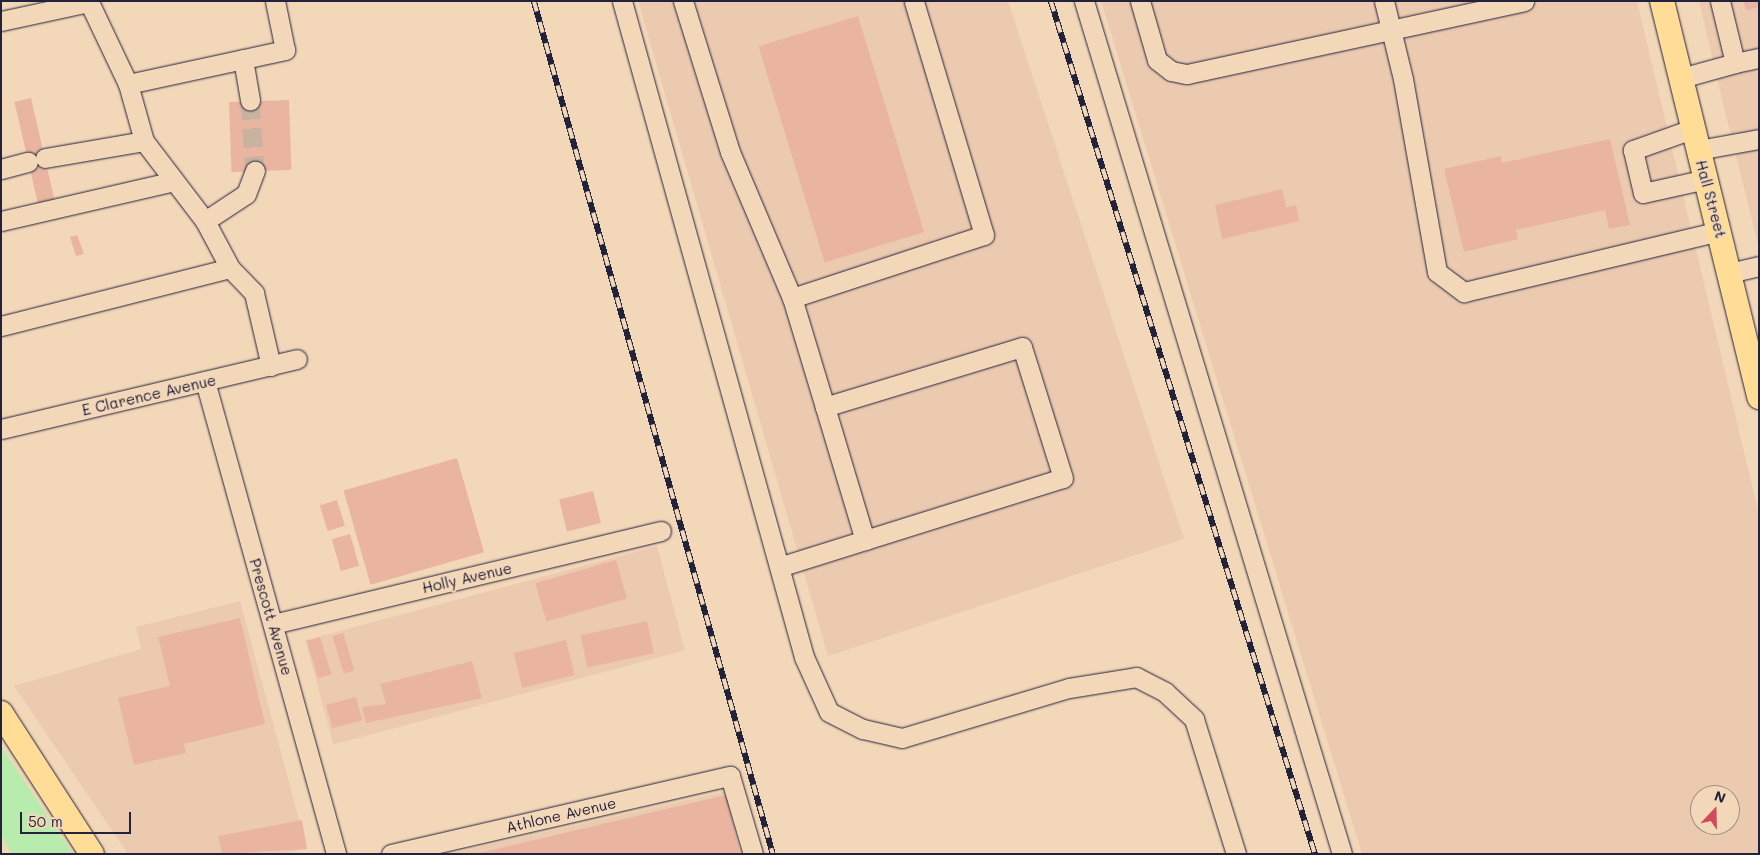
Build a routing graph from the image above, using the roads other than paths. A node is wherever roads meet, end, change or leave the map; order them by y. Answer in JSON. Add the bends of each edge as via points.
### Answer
{"nodes":[{"id":1,"x":275,"y":1,"type":"edge"},
{"id":2,"x":622,"y":1,"type":"edge"},
{"id":3,"x":683,"y":1,"type":"edge"},
{"id":4,"x":914,"y":1,"type":"edge"},
{"id":5,"x":1084,"y":1,"type":"edge"},
{"id":6,"x":1140,"y":1,"type":"edge"},
{"id":7,"x":1384,"y":1,"type":"edge"},
{"id":8,"x":1524,"y":1,"type":"edge"},
{"id":9,"x":1662,"y":1,"type":"edge"},
{"id":10,"x":1720,"y":1,"type":"edge"},
{"id":11,"x":1,"y":22,"type":"edge"},
{"id":12,"x":1391,"y":30,"type":"junction"},
{"id":13,"x":1759,"y":58,"type":"edge"},
{"id":14,"x":243,"y":59,"type":"junction"},
{"id":15,"x":1735,"y":63,"type":"junction"},
{"id":16,"x":1681,"y":78,"type":"junction"},
{"id":17,"x":128,"y":84,"type":"junction"},
{"id":18,"x":250,"y":100,"type":"tunnel mouth"},
{"id":19,"x":1695,"y":139,"type":"junction"},
{"id":20,"x":1759,"y":139,"type":"edge"},
{"id":21,"x":144,"y":141,"type":"junction"},
{"id":22,"x":1,"y":169,"type":"edge"},
{"id":23,"x":255,"y":171,"type":"tunnel mouth"},
{"id":24,"x":1706,"y":179,"type":"junction"},
{"id":25,"x":174,"y":181,"type":"junction"},
{"id":26,"x":1,"y":220,"type":"edge"},
{"id":27,"x":205,"y":221,"type":"junction"},
{"id":28,"x":1720,"y":231,"type":"junction"},
{"id":29,"x":1759,"y":266,"type":"edge"},
{"id":30,"x":230,"y":268,"type":"junction"},
{"id":31,"x":1729,"y":273,"type":"junction"},
{"id":32,"x":792,"y":298,"type":"junction"},
{"id":33,"x":1,"y":326,"type":"edge"},
{"id":34,"x":297,"y":358,"type":"dead end"},
{"id":35,"x":271,"y":366,"type":"junction"},
{"id":36,"x":205,"y":381,"type":"junction"},
{"id":37,"x":1759,"y":397,"type":"edge"},
{"id":38,"x":825,"y":407,"type":"junction"},
{"id":39,"x":1,"y":429,"type":"edge"},
{"id":40,"x":661,"y":531,"type":"dead end"},
{"id":41,"x":865,"y":540,"type":"junction"},
{"id":42,"x":782,"y":566,"type":"junction"},
{"id":43,"x":273,"y":624,"type":"junction"},
{"id":44,"x":1,"y":714,"type":"edge"},
{"id":45,"x":92,"y":854,"type":"edge"},
{"id":46,"x":336,"y":854,"type":"edge"},
{"id":47,"x":391,"y":854,"type":"edge"},
{"id":48,"x":753,"y":854,"type":"edge"},
{"id":49,"x":1236,"y":854,"type":"edge"},
{"id":50,"x":1342,"y":854,"type":"edge"}],
"edges":[{"from":1,"to":14,"type":"street","via":[[284,50]]},
{"from":2,"to":42,"type":"street"},
{"from":3,"to":32,"type":"street","via":[[730,152]]},
{"from":4,"to":32,"type":"street","via":[[984,235]]},
{"from":5,"to":50,"type":"street"},
{"from":6,"to":12,"type":"street","via":[[1157,60],[1170,71],[1187,74]]},
{"from":7,"to":12,"type":"street"},
{"from":8,"to":12,"type":"street"},
{"from":9,"to":16,"type":"main road","name":"Hall Street"},
{"from":10,"to":15,"type":"street"},
{"from":11,"to":17,"type":"street","via":[[89,2]]},
{"from":12,"to":28,"type":"street","via":[[1437,272],[1464,292]]},
{"from":13,"to":15,"type":"street"},
{"from":14,"to":17,"type":"street"},
{"from":14,"to":18,"type":"street"},
{"from":15,"to":16,"type":"street"},
{"from":16,"to":19,"type":"main road","name":"Hall Street"},
{"from":17,"to":21,"type":"street"},
{"from":19,"to":20,"type":"street"},
{"from":19,"to":24,"type":"main road","name":"Hall Street"},
{"from":19,"to":24,"type":"street","via":[[1633,150],[1643,193]]},
{"from":21,"to":22,"type":"street"},
{"from":21,"to":25,"type":"street"},
{"from":23,"to":27,"type":"street","via":[[246,194]]},
{"from":24,"to":28,"type":"main road","name":"Hall Street"},
{"from":25,"to":26,"type":"street"},
{"from":25,"to":27,"type":"street"},
{"from":27,"to":30,"type":"street"},
{"from":28,"to":31,"type":"main road","name":"Hall Street"},
{"from":29,"to":31,"type":"street"},
{"from":30,"to":33,"type":"street"},
{"from":30,"to":35,"type":"street","via":[[254,293]]},
{"from":31,"to":37,"type":"main road","name":"Hall Street"},
{"from":32,"to":38,"type":"street"},
{"from":34,"to":35,"type":"street","name":"E Clarence Avenue"},
{"from":35,"to":36,"type":"street","name":"E Clarence Avenue"},
{"from":36,"to":39,"type":"street","name":"E Clarence Avenue"},
{"from":36,"to":43,"type":"street","name":"Prescott Avenue"},
{"from":38,"to":41,"type":"street"},
{"from":38,"to":41,"type":"street","via":[[1022,347],[1063,478]]},
{"from":40,"to":43,"type":"street","name":"Holly Avenue"},
{"from":41,"to":42,"type":"street"},
{"from":42,"to":49,"type":"street","via":[[804,657],[829,712],[863,729],[902,738],[1069,688],[1136,677],[1165,692],[1194,719]]},
{"from":43,"to":46,"type":"street","name":"Prescott Avenue"},
{"from":44,"to":45,"type":"main road"},
{"from":47,"to":48,"type":"street","name":"Athlone Avenue","via":[[730,776]]}]}
